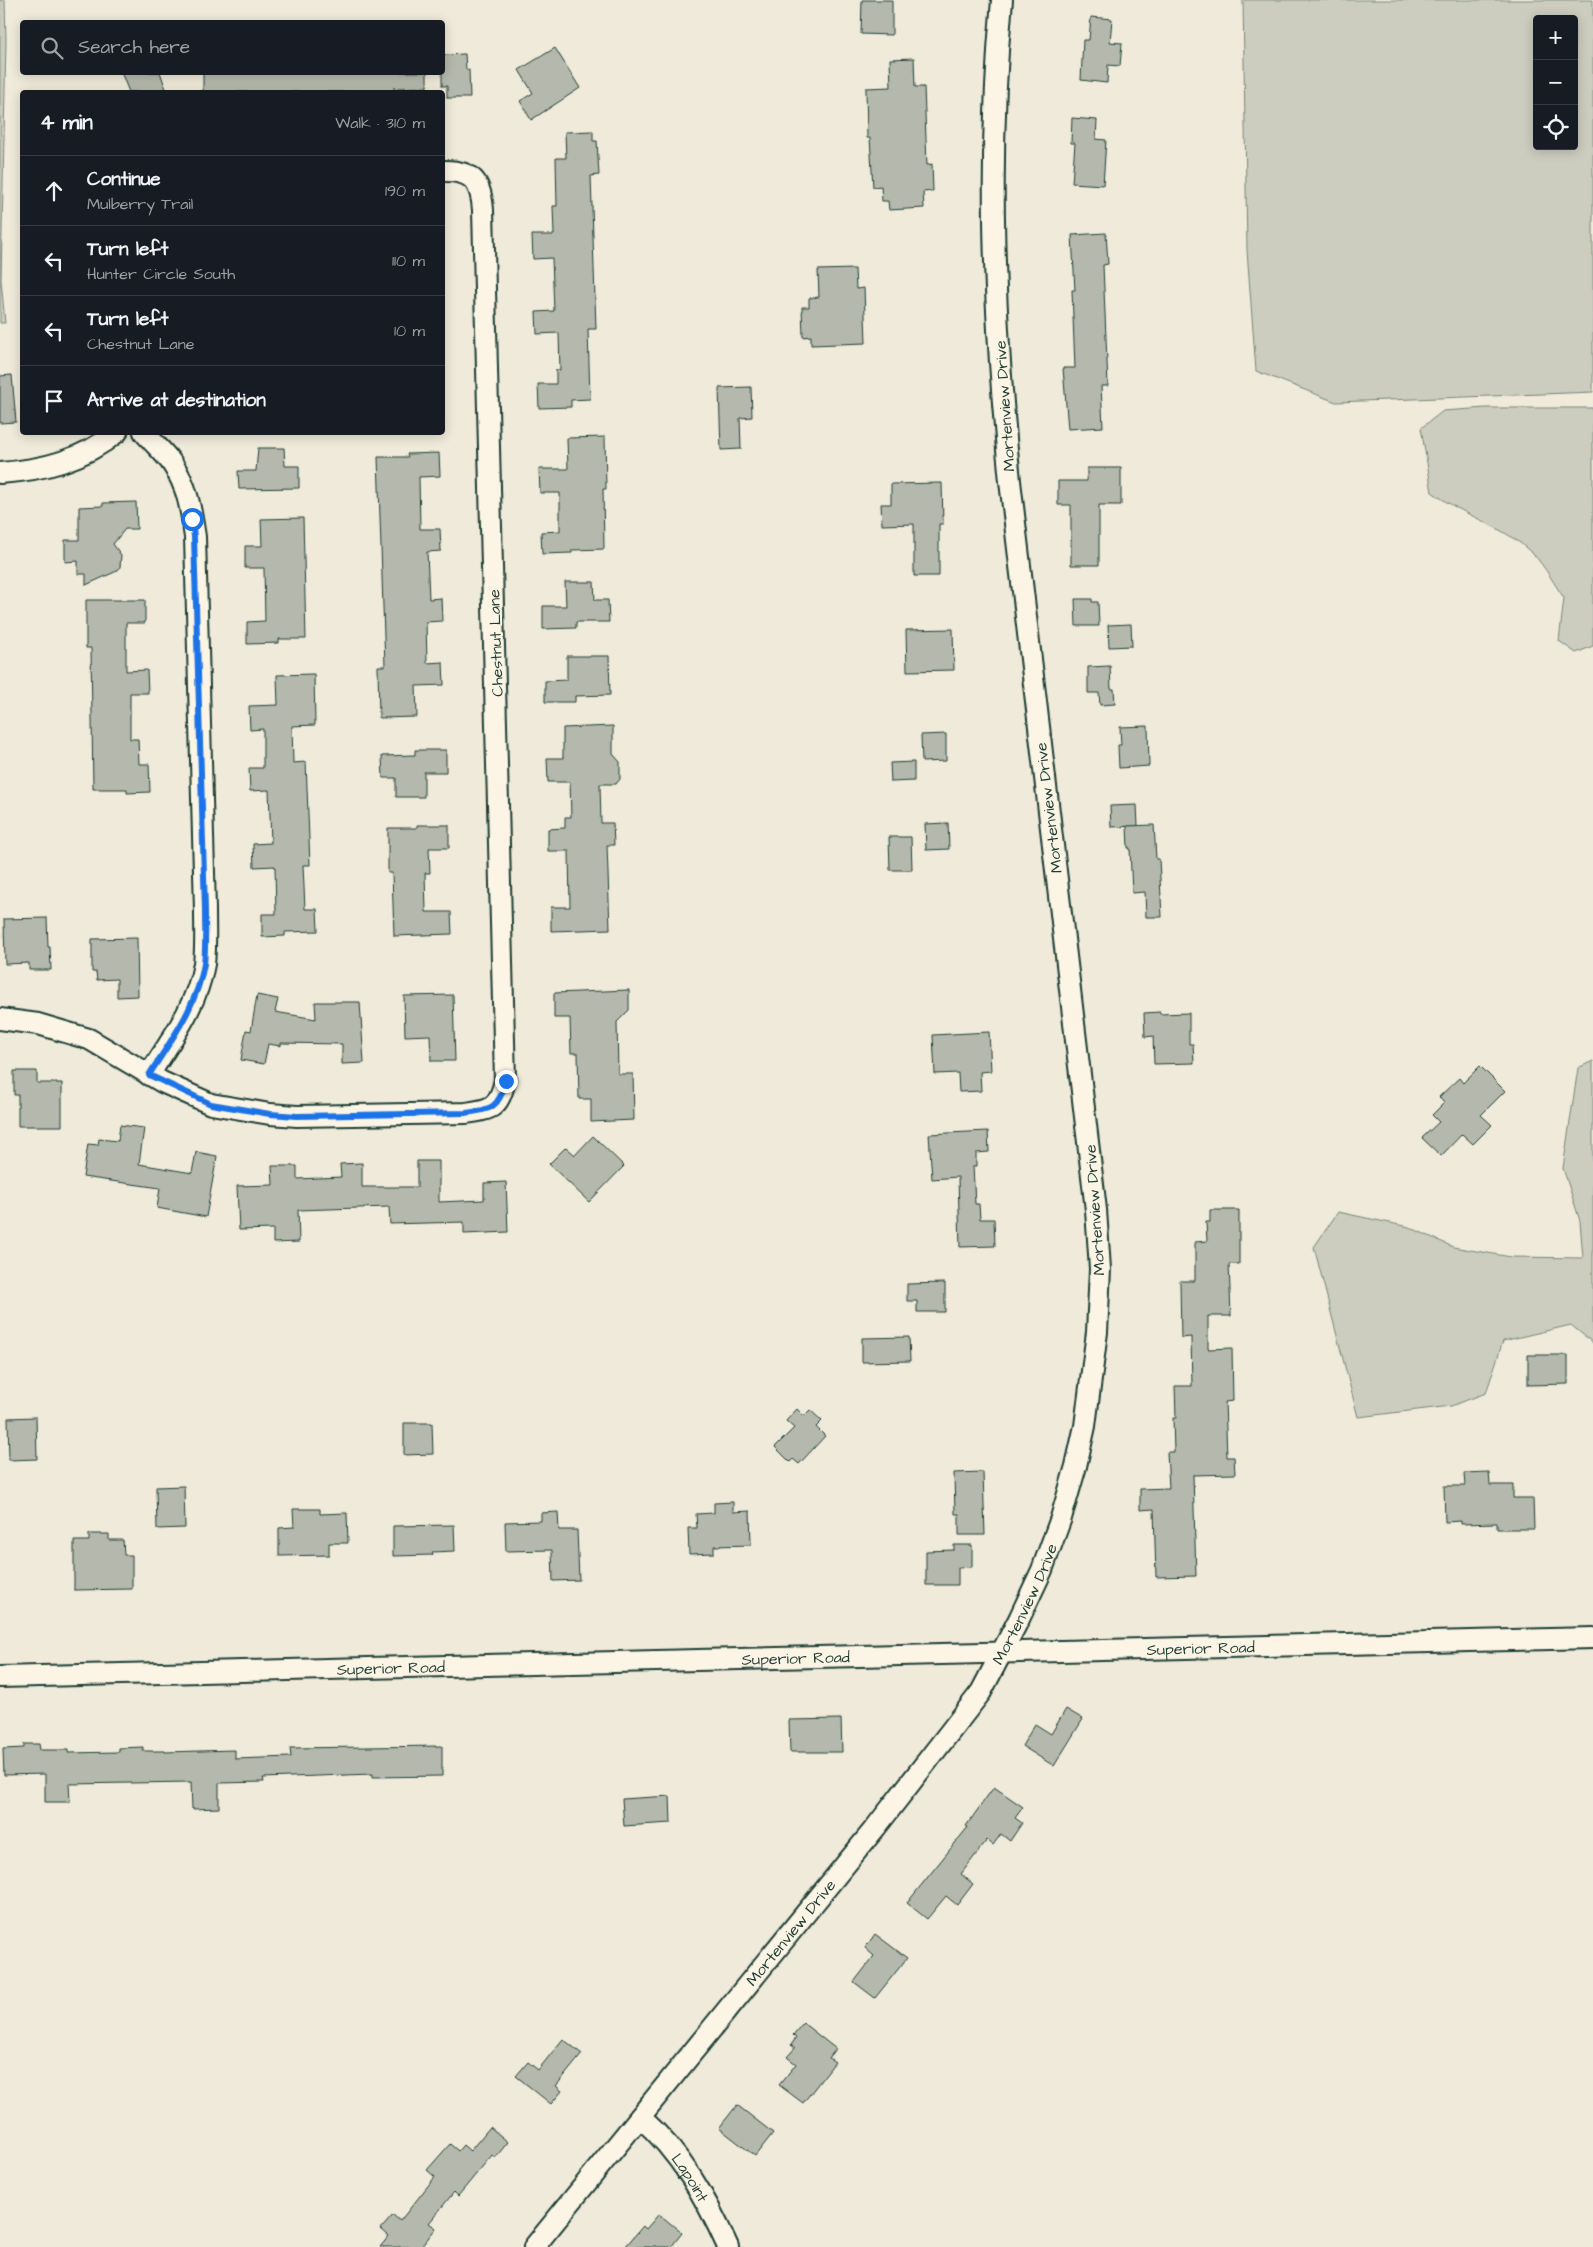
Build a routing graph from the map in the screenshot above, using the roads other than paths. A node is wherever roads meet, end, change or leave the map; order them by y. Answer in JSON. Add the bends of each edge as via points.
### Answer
{"nodes":[{"id":1,"x":1002,"y":0,"type":"edge"},
{"id":2,"x":445,"y":170,"type":"edge"},
{"id":3,"x":112,"y":435,"type":"edge"},
{"id":4,"x":147,"y":435,"type":"edge"},
{"id":5,"x":0,"y":473,"type":"edge"},
{"id":6,"x":0,"y":1019,"type":"edge"},
{"id":7,"x":149,"y":1075,"type":"junction"},
{"id":8,"x":1593,"y":1638,"type":"edge"},
{"id":9,"x":1001,"y":1654,"type":"junction"},
{"id":10,"x":0,"y":1677,"type":"edge"},
{"id":11,"x":640,"y":2116,"type":"junction"},
{"id":12,"x":534,"y":2247,"type":"edge"},
{"id":13,"x":728,"y":2247,"type":"edge"}],
"edges":[{"from":1,"to":9,"type":"street","name":"Mortenview Drive","via":[[995,116],[994,214],[1002,404],[1090,1151],[1100,1269],[1093,1373],[1076,1466],[1042,1570]]},
{"from":2,"to":7,"type":"street","name":"Chestnut Lane","via":[[464,172],[476,180],[482,192],[506,1081],[496,1105],[487,1110],[297,1116],[211,1104]]},
{"from":3,"to":5,"type":"street","via":[[73,460],[26,471]]},
{"from":4,"to":7,"type":"street","via":[[173,465],[183,483],[193,528],[205,910],[204,964],[197,990],[182,1025]]},
{"from":6,"to":7,"type":"street","via":[[38,1024],[89,1039]]},
{"from":8,"to":9,"type":"street","name":"Superior Road"},
{"from":9,"to":10,"type":"street","name":"Superior Road"},
{"from":9,"to":11,"type":"street","name":"Mortenview Drive","via":[[981,1692],[876,1828]]},
{"from":11,"to":12,"type":"street","name":"Mortenview Drive"},
{"from":11,"to":13,"type":"street","name":"Lapoint","via":[[662,2136],[692,2176]]}]}
